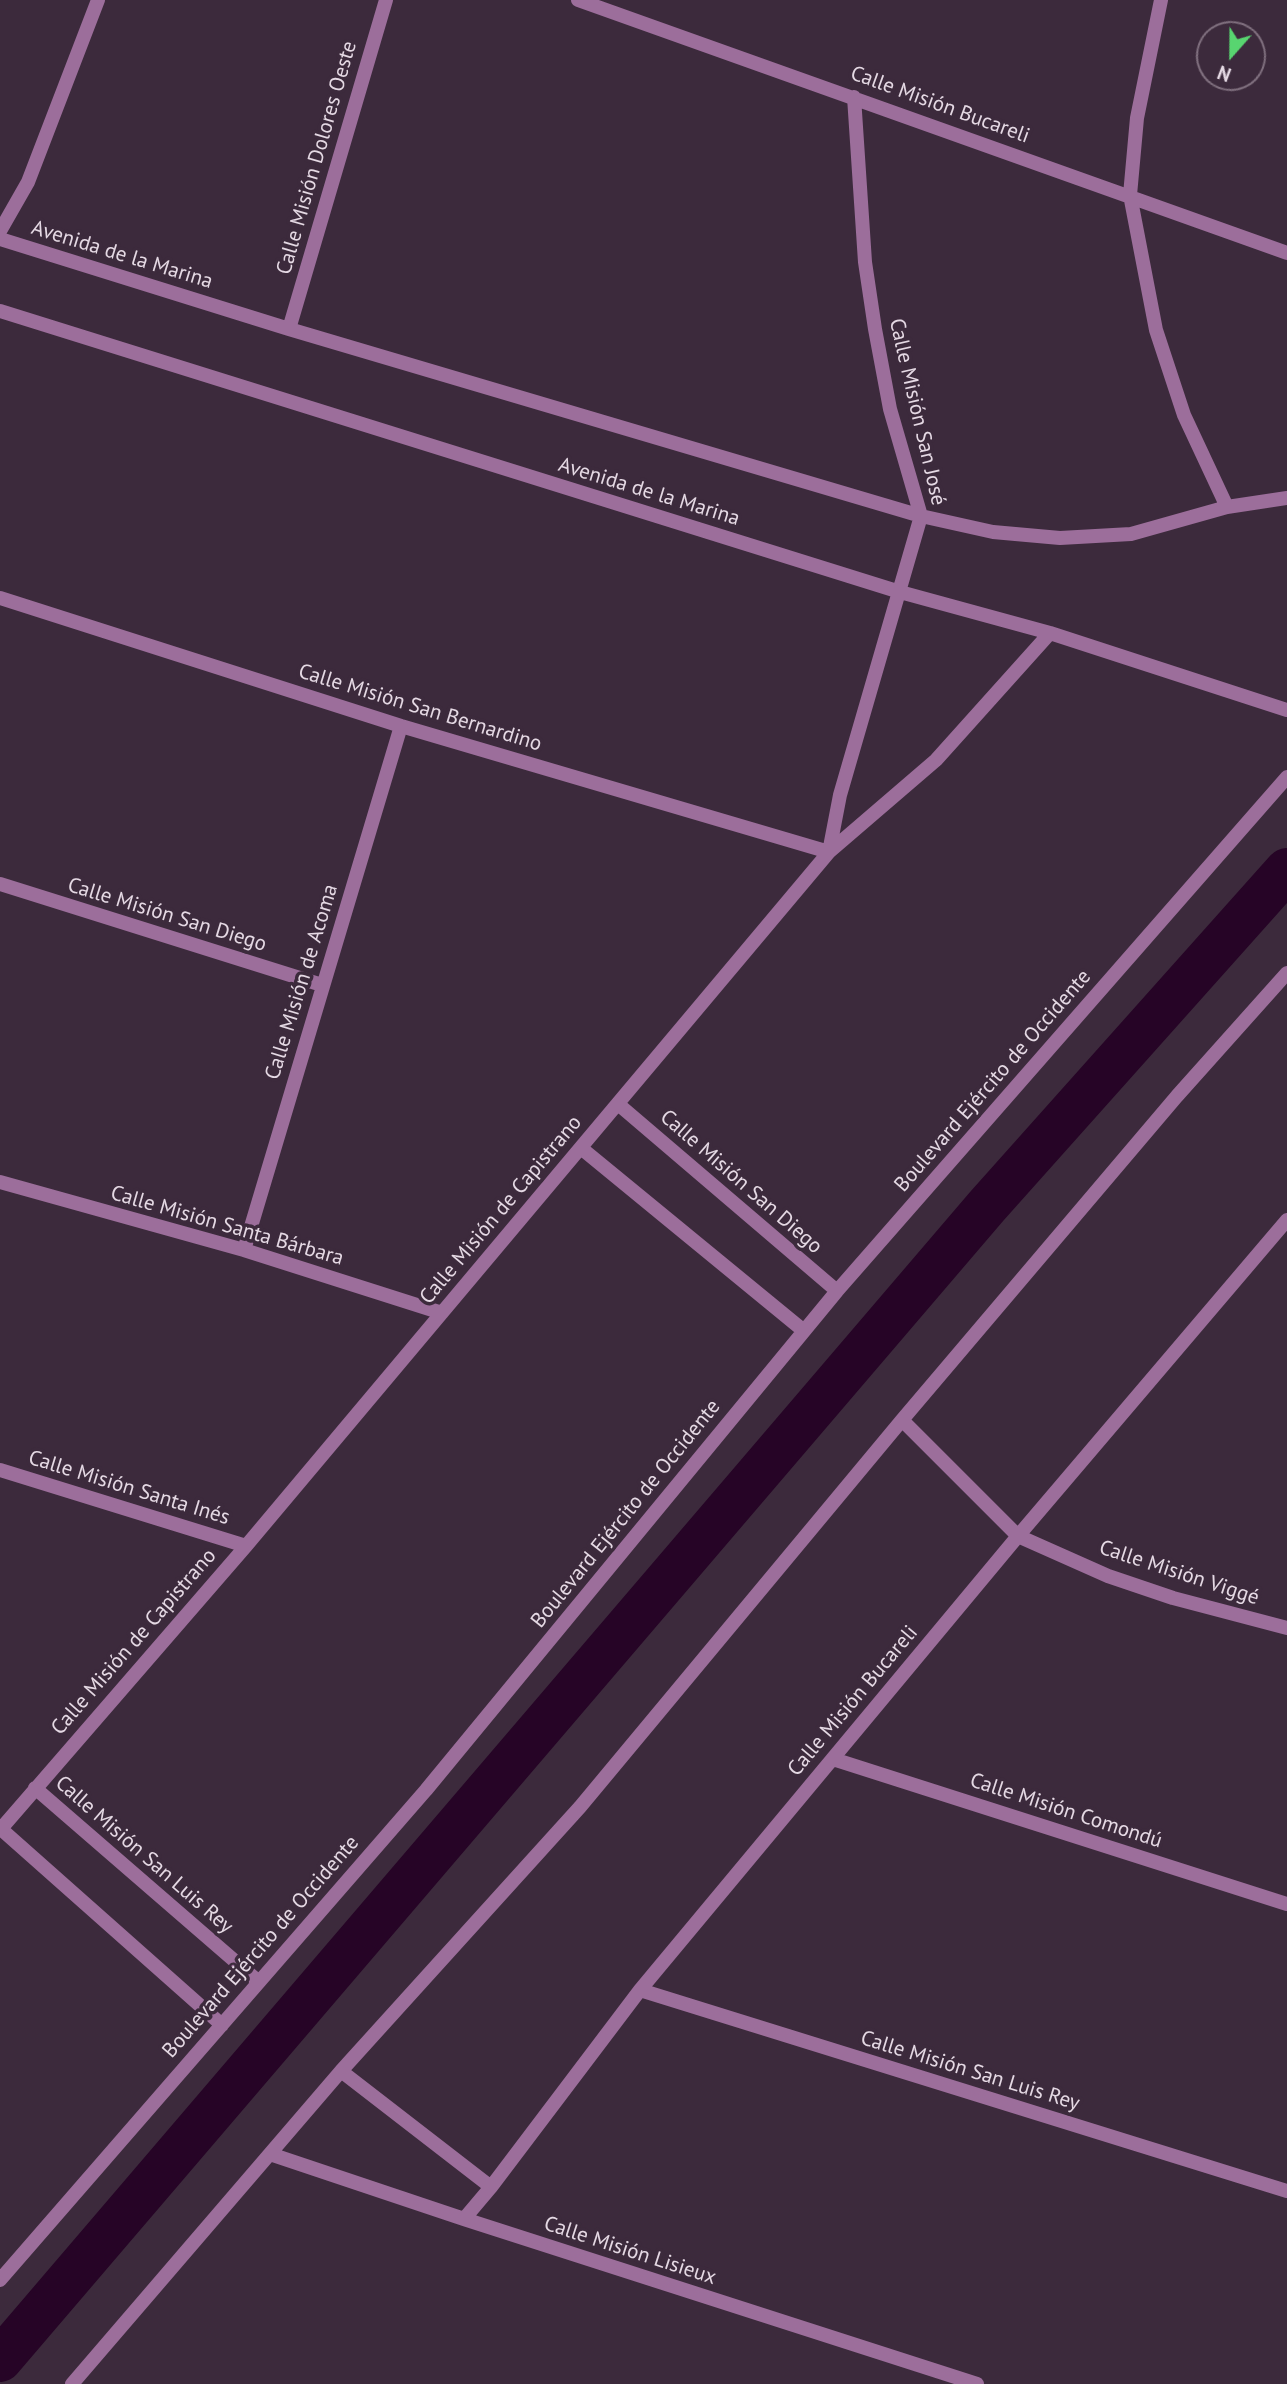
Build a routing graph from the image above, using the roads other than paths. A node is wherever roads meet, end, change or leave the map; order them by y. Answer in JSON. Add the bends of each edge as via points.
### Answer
{"nodes":[{"id":1,"x":98,"y":0,"type":"edge"},
{"id":2,"x":386,"y":0,"type":"edge"},
{"id":3,"x":578,"y":0,"type":"edge"},
{"id":4,"x":1161,"y":0,"type":"edge"},
{"id":5,"x":854,"y":97,"type":"junction"},
{"id":6,"x":1130,"y":195,"type":"junction"},
{"id":7,"x":0,"y":231,"type":"edge"},
{"id":8,"x":0,"y":239,"type":"edge"},
{"id":9,"x":1287,"y":253,"type":"edge"},
{"id":10,"x":0,"y":311,"type":"edge"},
{"id":11,"x":289,"y":329,"type":"junction"},
{"id":12,"x":1287,"y":498,"type":"edge"},
{"id":13,"x":1227,"y":507,"type":"junction"},
{"id":14,"x":921,"y":516,"type":"junction"},
{"id":15,"x":900,"y":592,"type":"junction"},
{"id":16,"x":0,"y":598,"type":"edge"},
{"id":17,"x":1050,"y":633,"type":"junction"},
{"id":18,"x":1287,"y":710,"type":"edge"},
{"id":19,"x":401,"y":726,"type":"junction"},
{"id":20,"x":1287,"y":777,"type":"edge"},
{"id":21,"x":829,"y":852,"type":"junction"},
{"id":22,"x":0,"y":884,"type":"edge"},
{"id":23,"x":1287,"y":973,"type":"edge"},
{"id":24,"x":322,"y":985,"type":"junction"},
{"id":25,"x":618,"y":1104,"type":"junction"},
{"id":26,"x":581,"y":1148,"type":"junction"},
{"id":27,"x":0,"y":1182,"type":"edge"},
{"id":28,"x":1287,"y":1220,"type":"edge"},
{"id":29,"x":244,"y":1250,"type":"junction"},
{"id":30,"x":837,"y":1292,"type":"junction"},
{"id":31,"x":442,"y":1313,"type":"junction"},
{"id":32,"x":804,"y":1331,"type":"junction"},
{"id":33,"x":902,"y":1420,"type":"junction"},
{"id":34,"x":0,"y":1470,"type":"edge"},
{"id":35,"x":1018,"y":1536,"type":"junction"},
{"id":36,"x":246,"y":1546,"type":"junction"},
{"id":37,"x":1287,"y":1628,"type":"edge"},
{"id":38,"x":833,"y":1759,"type":"junction"},
{"id":39,"x":35,"y":1788,"type":"junction"},
{"id":40,"x":1,"y":1830,"type":"edge"},
{"id":41,"x":1287,"y":1904,"type":"edge"},
{"id":42,"x":258,"y":1982,"type":"junction"},
{"id":43,"x":640,"y":1990,"type":"junction"},
{"id":44,"x":222,"y":2025,"type":"junction"},
{"id":45,"x":341,"y":2071,"type":"junction"},
{"id":46,"x":270,"y":2154,"type":"junction"},
{"id":47,"x":491,"y":2187,"type":"junction"},
{"id":48,"x":1287,"y":2191,"type":"edge"},
{"id":49,"x":464,"y":2219,"type":"junction"},
{"id":50,"x":0,"y":2280,"type":"edge"},
{"id":51,"x":72,"y":2384,"type":"edge"},
{"id":52,"x":977,"y":2384,"type":"edge"}],
"edges":[{"from":1,"to":7,"type":"street","via":[[28,182]]},
{"from":2,"to":11,"type":"street","name":"Calle Misión Dolores Oeste"},
{"from":3,"to":5,"type":"street","name":"Calle Misión Bucareli"},
{"from":4,"to":6,"type":"street","via":[[1137,118]]},
{"from":5,"to":6,"type":"street","name":"Calle Misión Bucareli"},
{"from":5,"to":14,"type":"street","name":"Calle Misión San José","via":[[865,262],[875,329],[890,410]]},
{"from":6,"to":9,"type":"street","name":"Calle Misión Bucareli"},
{"from":6,"to":13,"type":"street","via":[[1156,331],[1184,415]]},
{"from":8,"to":11,"type":"street","name":"Avenida de la Marina"},
{"from":10,"to":15,"type":"street","name":"Avenida de la Marina"},
{"from":11,"to":14,"type":"street","name":"Avenida de la Marina"},
{"from":12,"to":13,"type":"street","name":"Avenida de la Marina"},
{"from":13,"to":14,"type":"street","name":"Avenida de la Marina","via":[[1132,534],[1060,538],[993,532]]},
{"from":14,"to":15,"type":"street","name":"Calle Misión San José"},
{"from":15,"to":17,"type":"street","name":"Avenida de la Marina"},
{"from":15,"to":21,"type":"street","name":"Calle Misión San José","via":[[840,795]]},
{"from":16,"to":19,"type":"street","name":"Calle Misión San Bernardino"},
{"from":17,"to":18,"type":"street","name":"Avenida de la Marina"},
{"from":17,"to":21,"type":"street","name":"Calle Misión de Capistrano","via":[[936,760]]},
{"from":19,"to":21,"type":"street","name":"Calle Misión San Bernardino"},
{"from":19,"to":24,"type":"street","name":"Calle Misión de Acoma"},
{"from":20,"to":30,"type":"street","name":"Boulevard Ejército de Occidente"},
{"from":21,"to":25,"type":"street","name":"Calle Misión de Capistrano"},
{"from":22,"to":24,"type":"street","name":"Calle Misión San Diego"},
{"from":23,"to":33,"type":"street"},
{"from":24,"to":29,"type":"street","name":"Calle Misión de Acoma"},
{"from":25,"to":26,"type":"street","name":"Calle Misión de Capistrano"},
{"from":25,"to":30,"type":"street","name":"Calle Misión San Diego"},
{"from":26,"to":31,"type":"street","name":"Calle Misión de Capistrano"},
{"from":26,"to":32,"type":"street"},
{"from":27,"to":29,"type":"street","name":"Calle Misión Santa Bárbara"},
{"from":28,"to":35,"type":"street","name":"Calle Misión Bucareli"},
{"from":29,"to":31,"type":"street","name":"Calle Misión Santa Bárbara"},
{"from":30,"to":32,"type":"street","name":"Boulevard Ejército de Occidente"},
{"from":31,"to":36,"type":"street","name":"Calle Misión de Capistrano"},
{"from":32,"to":42,"type":"street","name":"Boulevard Ejército de Occidente","via":[[426,1790]]},
{"from":33,"to":35,"type":"street","name":"Calle Misión Viggé"},
{"from":33,"to":45,"type":"street","via":[[580,1807]]},
{"from":34,"to":36,"type":"street","name":"Calle Misión Santa Inés"},
{"from":35,"to":37,"type":"street","name":"Calle Misión Viggé","via":[[1108,1576]]},
{"from":35,"to":38,"type":"street","name":"Calle Misión Bucareli"},
{"from":36,"to":39,"type":"street","name":"Calle Misión de Capistrano"},
{"from":38,"to":41,"type":"street","name":"Calle Misión Comondú"},
{"from":38,"to":43,"type":"street","name":"Calle Misión Bucareli"},
{"from":39,"to":40,"type":"street","name":"Calle Misión de Capistrano"},
{"from":39,"to":42,"type":"street","name":"Calle Misión San Luis Rey"},
{"from":40,"to":44,"type":"street"},
{"from":42,"to":44,"type":"street","name":"Boulevard Ejército de Occidente"},
{"from":43,"to":47,"type":"street","name":"Calle Misión Bucareli"},
{"from":43,"to":48,"type":"street","name":"Calle Misión San Luis Rey"},
{"from":44,"to":50,"type":"street","name":"Boulevard Ejército de Occidente"},
{"from":45,"to":46,"type":"street"},
{"from":45,"to":47,"type":"street"},
{"from":46,"to":49,"type":"street","name":"Calle Misión Lisieux"},
{"from":46,"to":51,"type":"street"},
{"from":47,"to":49,"type":"street","name":"Calle Misión Bucareli"},
{"from":49,"to":52,"type":"street","name":"Calle Misión Lisieux"}]}
